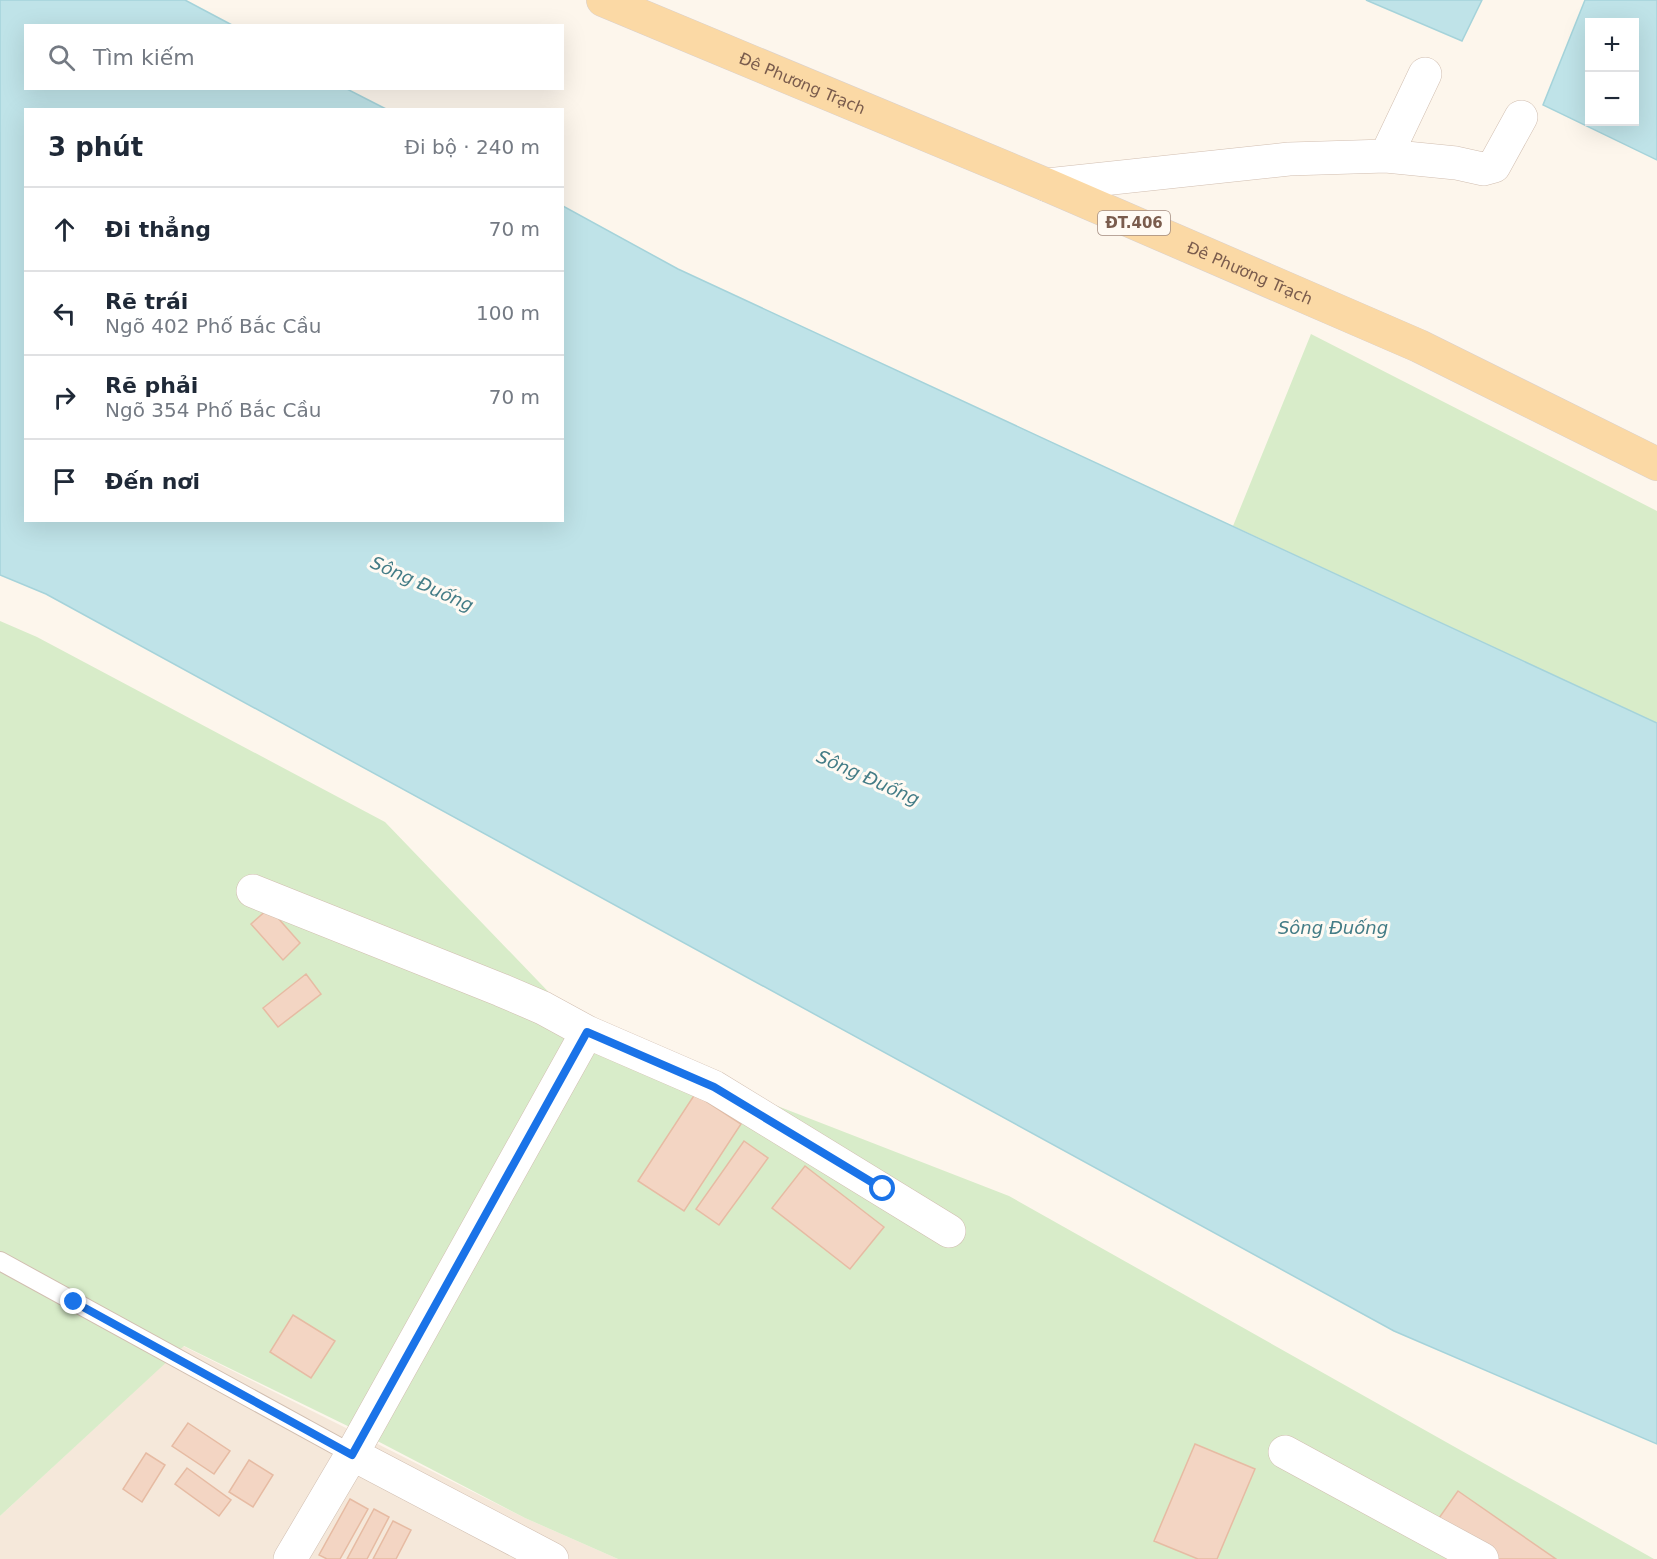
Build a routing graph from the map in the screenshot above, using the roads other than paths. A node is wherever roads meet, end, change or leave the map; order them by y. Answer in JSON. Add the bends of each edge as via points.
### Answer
{"nodes":[{"id":1,"x":603,"y":0,"type":"edge"},
{"id":2,"x":1425,"y":74,"type":"dead end"},
{"id":3,"x":1521,"y":117,"type":"dead end"},
{"id":4,"x":1386,"y":156,"type":"junction"},
{"id":5,"x":1047,"y":185,"type":"junction"},
{"id":6,"x":1657,"y":464,"type":"edge"},
{"id":7,"x":253,"y":891,"type":"dead end"},
{"id":8,"x":587,"y":1032,"type":"junction"},
{"id":9,"x":949,"y":1230,"type":"dead end"},
{"id":10,"x":0,"y":1261,"type":"edge"},
{"id":11,"x":1286,"y":1452,"type":"dead end"},
{"id":12,"x":352,"y":1455,"type":"junction"},
{"id":13,"x":290,"y":1559,"type":"edge"},
{"id":14,"x":552,"y":1559,"type":"edge"},
{"id":15,"x":1482,"y":1559,"type":"edge"}],
"edges":[{"from":1,"to":5,"type":"main road","name":"Đê Phương Trạch","number":"ĐT.406"},
{"from":2,"to":4,"type":"street"},
{"from":3,"to":4,"type":"street","via":[[1494,166],[1483,169]]},
{"from":4,"to":5,"type":"street","via":[[1278,160]]},
{"from":5,"to":6,"type":"main road","name":"Đê Phương Trạch","number":"ĐT.406","via":[[1419,346]]},
{"from":7,"to":8,"type":"street","via":[[501,990]]},
{"from":8,"to":9,"type":"street","via":[[714,1087]]},
{"from":8,"to":12,"type":"street"},
{"from":10,"to":12,"type":"lane"},
{"from":11,"to":15,"type":"street"},
{"from":12,"to":13,"type":"street"},
{"from":12,"to":14,"type":"street"}]}
